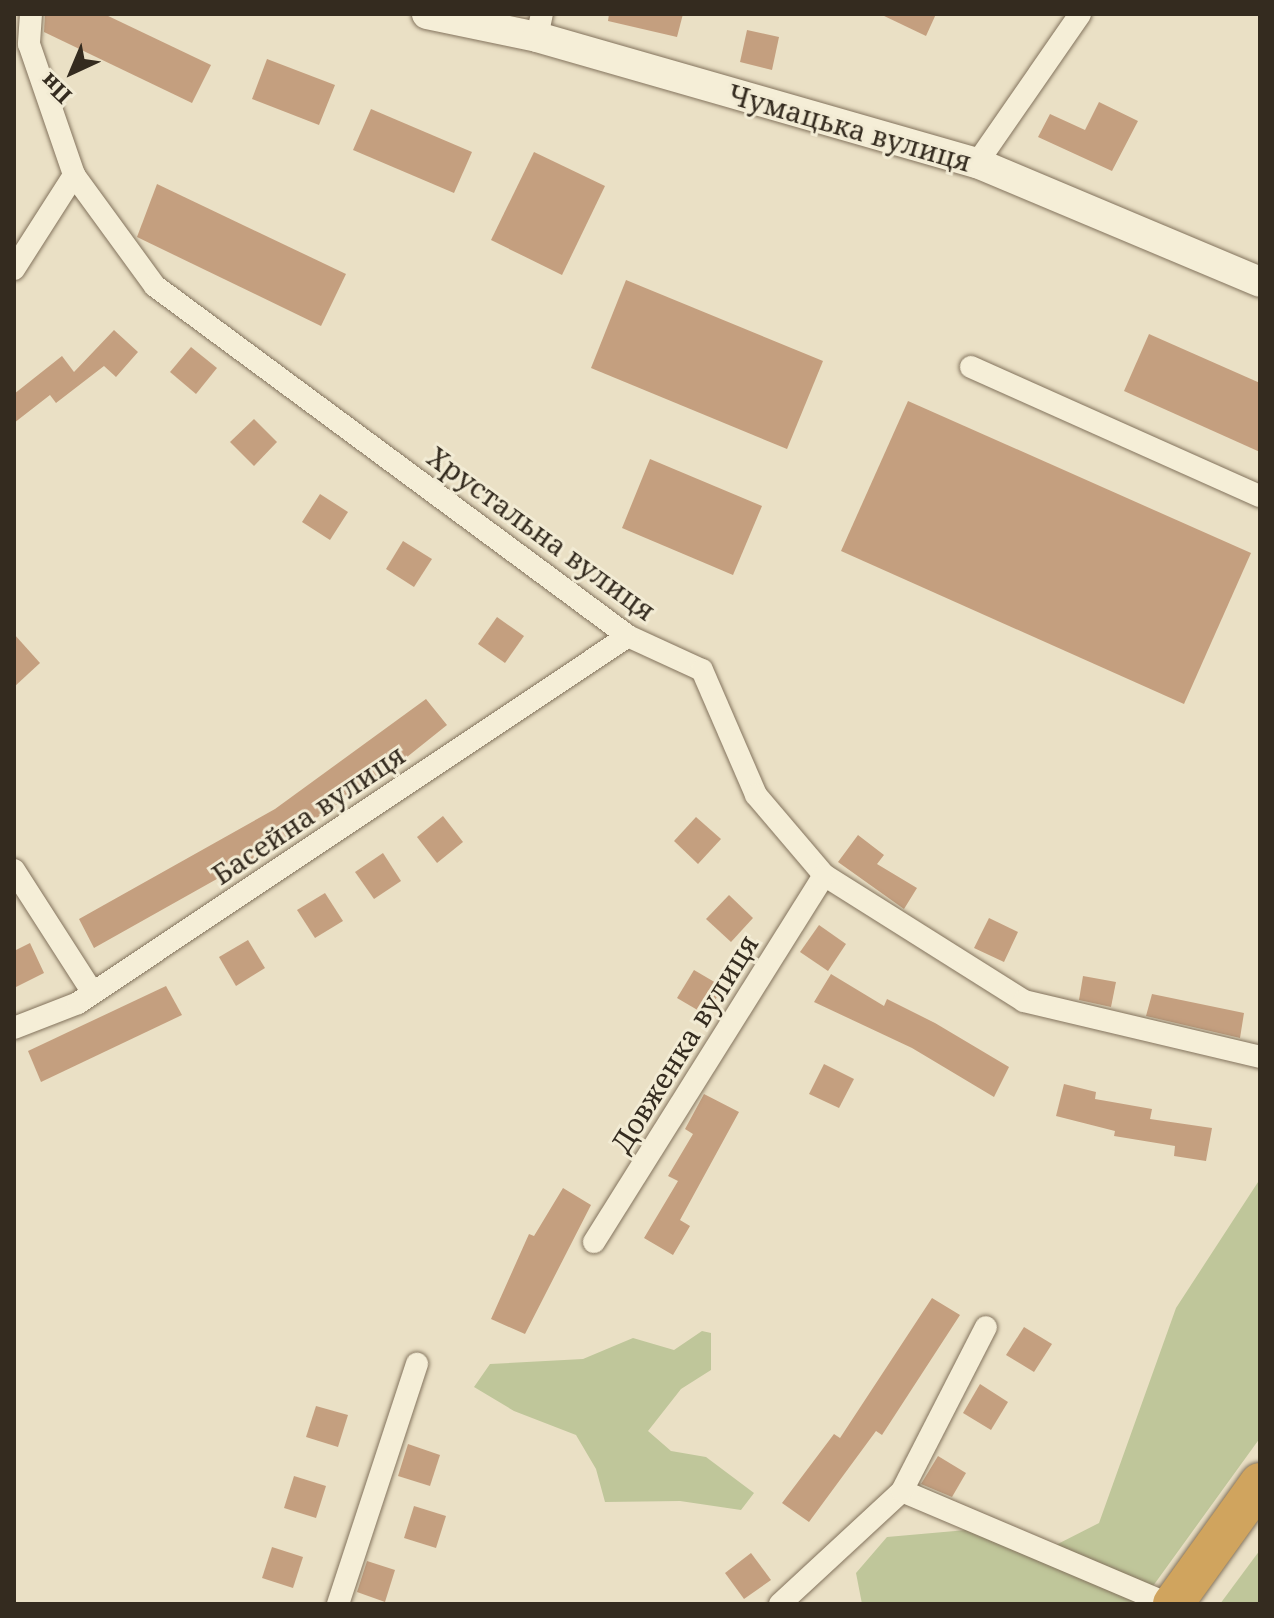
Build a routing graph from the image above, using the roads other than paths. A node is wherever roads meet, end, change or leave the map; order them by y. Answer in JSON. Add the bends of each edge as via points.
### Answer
{"nodes":[{"id":1,"x":31,"y":14,"type":"edge"},
{"id":2,"x":427,"y":14,"type":"edge"},
{"id":3,"x":1080,"y":14,"type":"edge"},
{"id":4,"x":540,"y":26,"type":"edge"},
{"id":5,"x":977,"y":163,"type":"junction"},
{"id":6,"x":74,"y":175,"type":"junction"},
{"id":7,"x":14,"y":269,"type":"edge"},
{"id":8,"x":1260,"y":282,"type":"edge"},
{"id":9,"x":971,"y":367,"type":"dead end"},
{"id":10,"x":1260,"y":496,"type":"edge"},
{"id":11,"x":628,"y":636,"type":"junction"},
{"id":12,"x":14,"y":870,"type":"edge"},
{"id":13,"x":824,"y":875,"type":"junction"},
{"id":14,"x":93,"y":993,"type":"junction"},
{"id":15,"x":14,"y":1028,"type":"edge"},
{"id":16,"x":1260,"y":1057,"type":"edge"},
{"id":17,"x":594,"y":1242,"type":"dead end"},
{"id":18,"x":986,"y":1327,"type":"dead end"},
{"id":19,"x":417,"y":1364,"type":"dead end"},
{"id":20,"x":1260,"y":1483,"type":"edge"},
{"id":21,"x":902,"y":1491,"type":"junction"},
{"id":22,"x":338,"y":1604,"type":"edge"},
{"id":23,"x":780,"y":1604,"type":"edge"},
{"id":24,"x":1171,"y":1604,"type":"edge"}],
"edges":[{"from":1,"to":6,"type":"street","name":"Хрустальна вулиця","via":[[29,44]]},
{"from":2,"to":4,"type":"street","name":"Чумацька вулиця"},
{"from":3,"to":5,"type":"street"},
{"from":4,"to":5,"type":"street","name":"Чумацька вулиця"},
{"from":5,"to":8,"type":"street","name":"Чумацька вулиця"},
{"from":6,"to":7,"type":"street"},
{"from":6,"to":11,"type":"street","name":"Хрустальна вулиця","via":[[155,286]]},
{"from":9,"to":10,"type":"street"},
{"from":11,"to":13,"type":"street","name":"Хрустальна вулиця","via":[[702,670],[756,795]]},
{"from":11,"to":14,"type":"street","name":"Басейна вулиця"},
{"from":12,"to":14,"type":"street"},
{"from":13,"to":16,"type":"street","name":"Хрустальна вулиця","via":[[1024,1001]]},
{"from":13,"to":17,"type":"street","name":"Довженка вулиця"},
{"from":14,"to":15,"type":"street","name":"Басейна вулиця"},
{"from":18,"to":21,"type":"street"},
{"from":19,"to":22,"type":"street"},
{"from":20,"to":24,"type":"highway"},
{"from":21,"to":23,"type":"street"},
{"from":21,"to":24,"type":"street"}]}
